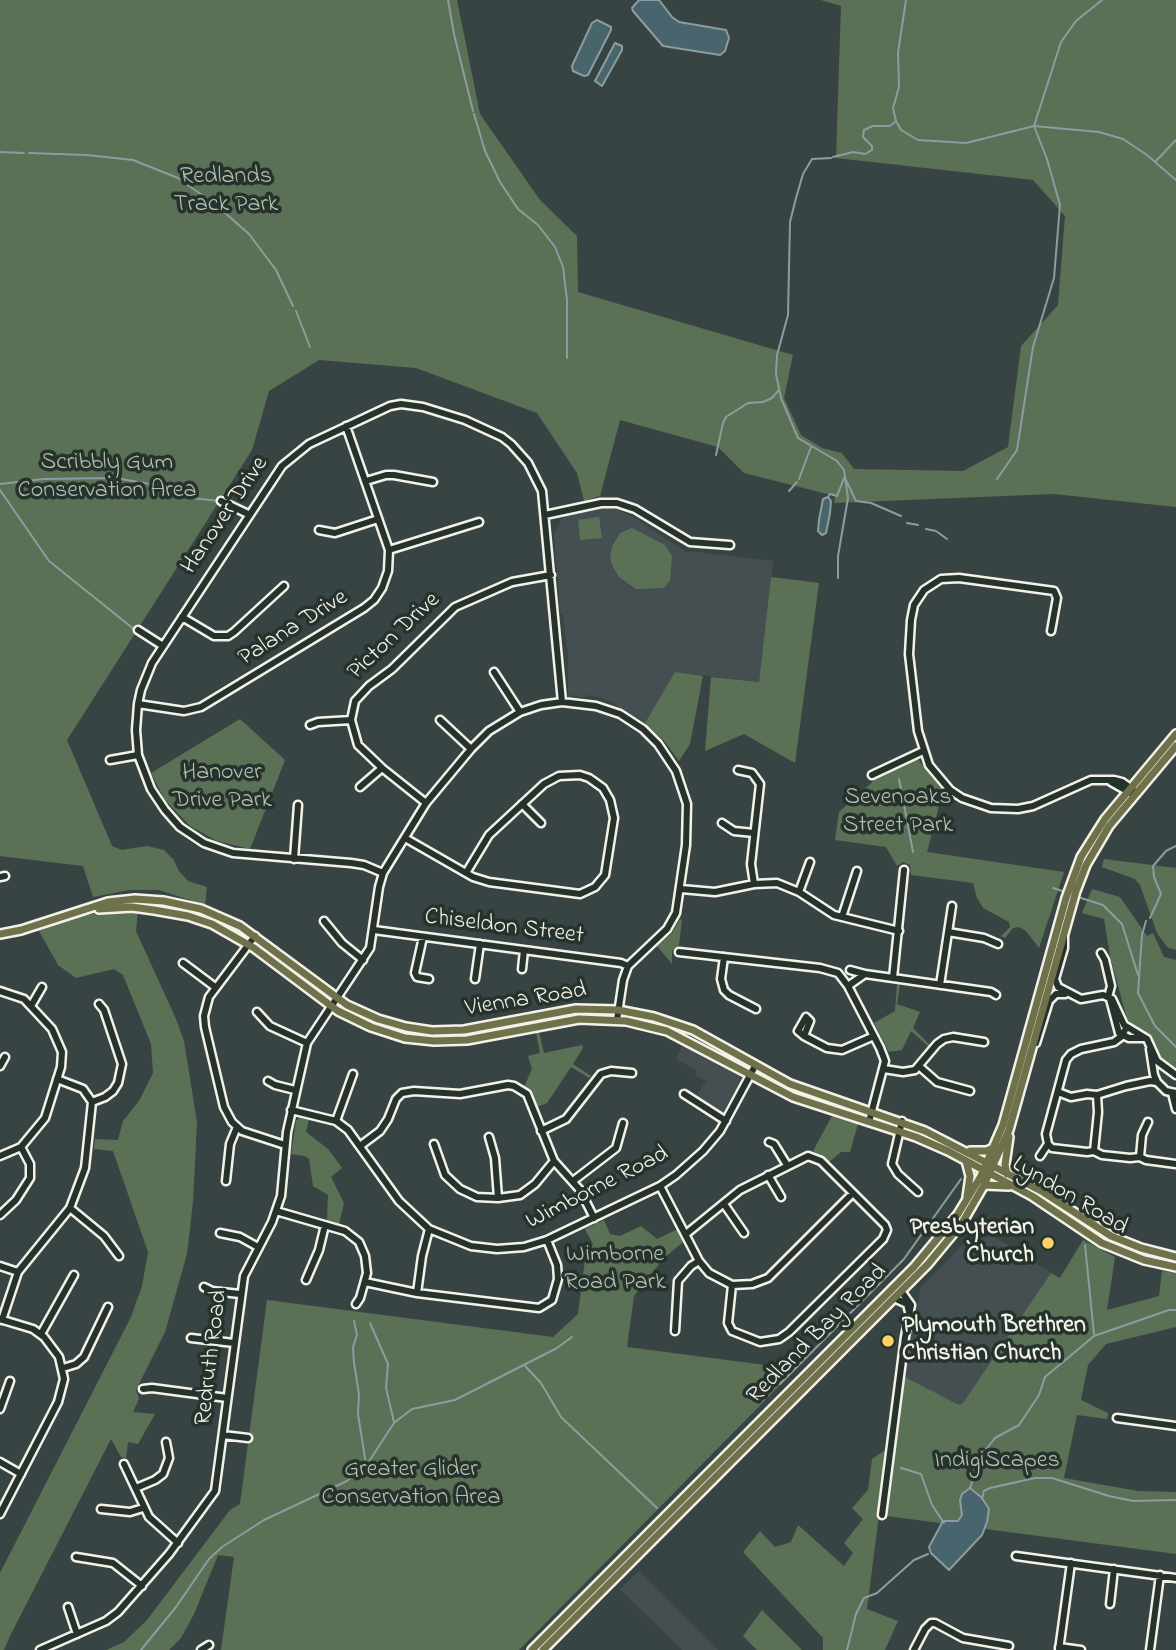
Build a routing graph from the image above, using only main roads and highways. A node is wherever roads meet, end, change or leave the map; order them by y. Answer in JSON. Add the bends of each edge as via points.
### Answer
{"nodes":[{"id":1,"x":1176,"y":734,"type":"edge"},
{"id":2,"x":1176,"y":746,"type":"edge"},
{"id":3,"x":1131,"y":791,"type":"junction"},
{"id":4,"x":75,"y":913,"type":"junction"},
{"id":5,"x":0,"y":934,"type":"edge"},
{"id":6,"x":1009,"y":1130,"type":"junction"},
{"id":7,"x":993,"y":1148,"type":"junction"},
{"id":8,"x":965,"y":1151,"type":"junction"},
{"id":9,"x":965,"y":1160,"type":"junction"},
{"id":10,"x":989,"y":1168,"type":"junction"},
{"id":11,"x":1008,"y":1174,"type":"junction"},
{"id":12,"x":984,"y":1185,"type":"junction"},
{"id":13,"x":1013,"y":1186,"type":"junction"},
{"id":14,"x":966,"y":1201,"type":"junction"},
{"id":15,"x":1176,"y":1257,"type":"edge"},
{"id":16,"x":1176,"y":1267,"type":"edge"},
{"id":17,"x":896,"y":1293,"type":"junction"},
{"id":18,"x":611,"y":1577,"type":"junction"},
{"id":19,"x":532,"y":1650,"type":"edge"},
{"id":20,"x":543,"y":1650,"type":"edge"}],
"edges":[{"from":1,"to":3,"type":"main road","name":"Redland Bay Road"},
{"from":2,"to":3,"type":"main road","name":"Redland Bay Road"},
{"from":3,"to":6,"type":"main road","name":"Redland Bay Road","via":[[1086,865]]},
{"from":3,"to":7,"type":"main road","name":"Redland Bay Road","via":[[1093,836],[1072,880]]},
{"from":4,"to":5,"type":"main road","name":"Vienna Road"},
{"from":4,"to":8,"type":"main road","name":"Vienna Road","via":[[118,901],[164,901],[214,914],[255,936],[337,999],[378,1020],[406,1027],[464,1030],[576,1009],[618,1010],[677,1024],[804,1090],[902,1121]]},
{"from":4,"to":9,"type":"main road","name":"Vienna Road","via":[[124,907],[176,913],[212,924],[249,944],[331,1007],[405,1038],[467,1040],[569,1020],[617,1020],[667,1031],[813,1104],[900,1131]]},
{"from":6,"to":10,"type":"main road","name":"Redland Bay Road"},
{"from":6,"to":11,"type":"main road"},
{"from":7,"to":8,"type":"main road"},
{"from":7,"to":10,"type":"main road","name":"Redland Bay Road"},
{"from":8,"to":10,"type":"main road","name":"Vienna Road"},
{"from":9,"to":10,"type":"main road","name":"Vienna Road"},
{"from":9,"to":14,"type":"main road","via":[[971,1176]]},
{"from":10,"to":11,"type":"main road","name":"Lyndon Road"},
{"from":10,"to":12,"type":"main road","name":"Redland Bay Road"},
{"from":10,"to":13,"type":"main road","name":"Lyndon Road"},
{"from":10,"to":14,"type":"main road","name":"Redland Bay Road"},
{"from":11,"to":15,"type":"main road","name":"Lyndon Road","via":[[1111,1236]]},
{"from":12,"to":13,"type":"main road"},
{"from":12,"to":17,"type":"main road","name":"Redland Bay Road","via":[[944,1246]]},
{"from":13,"to":16,"type":"main road","name":"Lyndon Road","via":[[1102,1242],[1144,1260]]},
{"from":14,"to":17,"type":"main road","name":"Redland Bay Road"},
{"from":17,"to":18,"type":"main road","name":"Redland Bay Road"},
{"from":18,"to":19,"type":"main road","name":"Redland Bay Road"},
{"from":18,"to":20,"type":"main road","name":"Redland Bay Road"}]}
